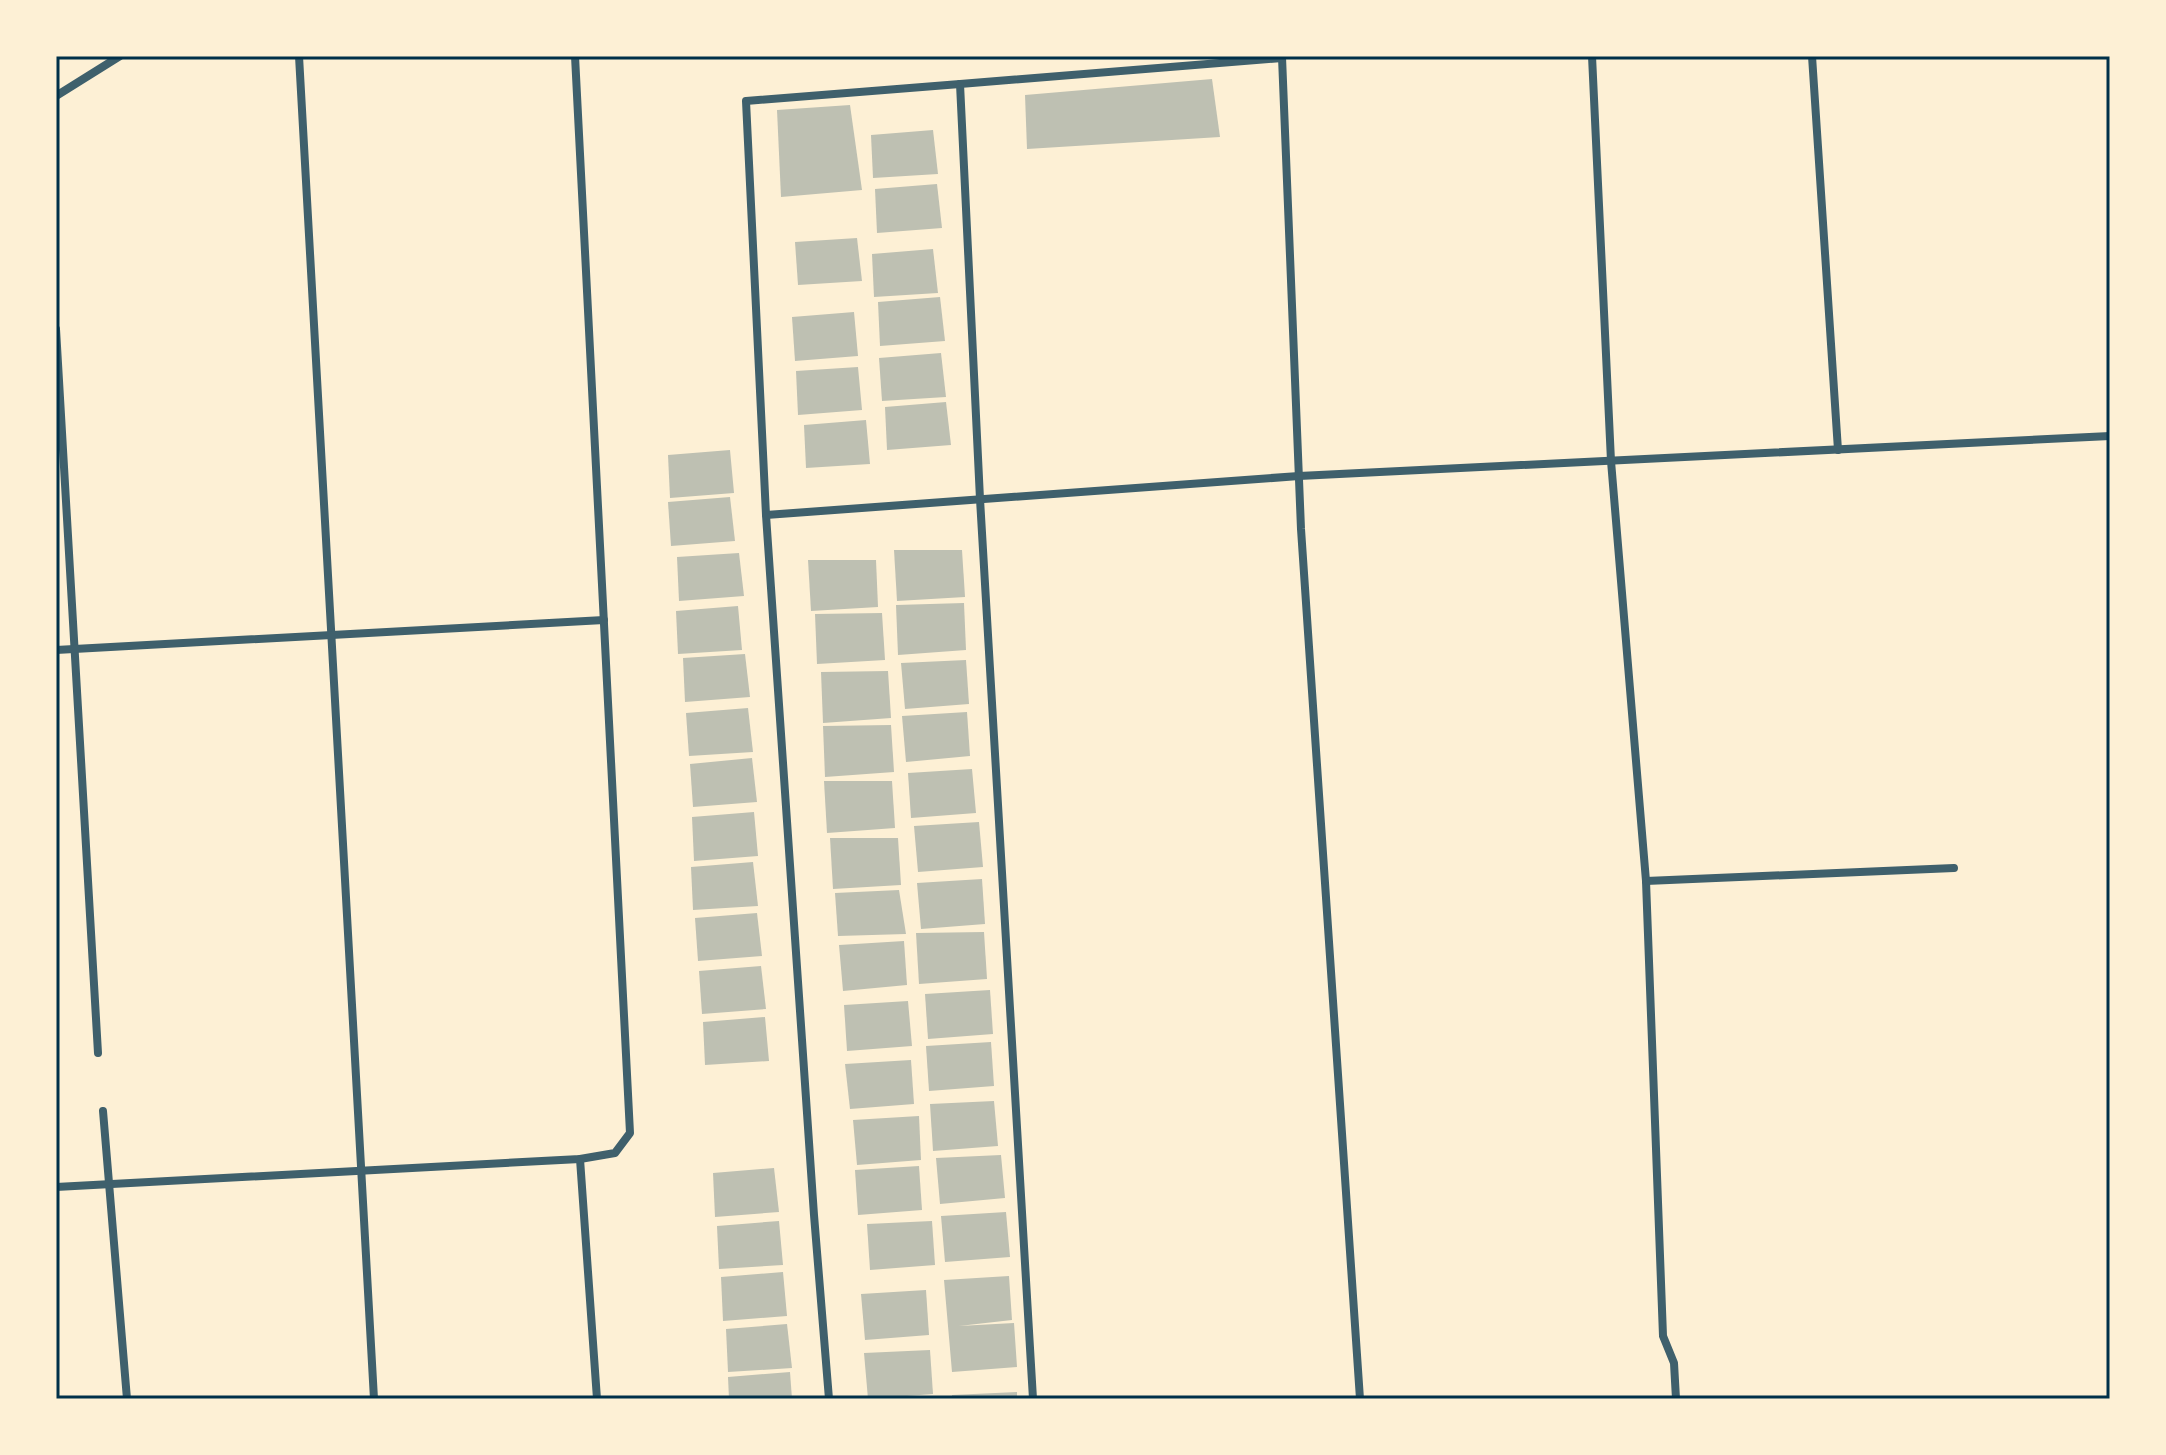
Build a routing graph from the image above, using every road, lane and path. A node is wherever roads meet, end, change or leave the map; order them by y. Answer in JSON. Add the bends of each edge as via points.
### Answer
{"nodes":[{"id":1,"x":120,"y":56,"type":"edge"},
{"id":2,"x":299,"y":56,"type":"edge"},
{"id":3,"x":575,"y":56,"type":"edge"},
{"id":4,"x":1592,"y":56,"type":"edge"},
{"id":5,"x":1812,"y":56,"type":"edge"},
{"id":6,"x":1282,"y":57,"type":"edge"},
{"id":7,"x":960,"y":84,"type":"junction"},
{"id":8,"x":56,"y":96,"type":"edge"},
{"id":9,"x":56,"y":329,"type":"edge"},
{"id":10,"x":2110,"y":436,"type":"edge"},
{"id":11,"x":1838,"y":450,"type":"junction"},
{"id":12,"x":1611,"y":461,"type":"junction"},
{"id":13,"x":1299,"y":476,"type":"junction"},
{"id":14,"x":980,"y":499,"type":"junction"},
{"id":15,"x":766,"y":515,"type":"junction"},
{"id":16,"x":604,"y":620,"type":"junction"},
{"id":17,"x":330,"y":635,"type":"junction"},
{"id":18,"x":74,"y":649,"type":"junction"},
{"id":19,"x":56,"y":650,"type":"edge"},
{"id":20,"x":1954,"y":868,"type":"dead end"},
{"id":21,"x":1646,"y":881,"type":"junction"},
{"id":22,"x":98,"y":1053,"type":"dead end"},
{"id":23,"x":103,"y":1111,"type":"dead end"},
{"id":24,"x":580,"y":1159,"type":"junction"},
{"id":25,"x":362,"y":1170,"type":"junction"},
{"id":26,"x":110,"y":1184,"type":"junction"},
{"id":27,"x":56,"y":1187,"type":"edge"},
{"id":28,"x":127,"y":1399,"type":"edge"},
{"id":29,"x":374,"y":1399,"type":"edge"},
{"id":30,"x":597,"y":1399,"type":"edge"},
{"id":31,"x":829,"y":1399,"type":"edge"},
{"id":32,"x":1033,"y":1399,"type":"edge"},
{"id":33,"x":1360,"y":1399,"type":"edge"},
{"id":34,"x":1676,"y":1399,"type":"edge"}],
"edges":[{"from":1,"to":8,"type":"street"},
{"from":2,"to":17,"type":"street"},
{"from":3,"to":16,"type":"street"},
{"from":4,"to":12,"type":"street"},
{"from":5,"to":11,"type":"street"},
{"from":6,"to":7,"type":"street"},
{"from":6,"to":13,"type":"street"},
{"from":7,"to":14,"type":"street"},
{"from":7,"to":15,"type":"street","via":[[746,101]]},
{"from":9,"to":18,"type":"street"},
{"from":10,"to":11,"type":"street"},
{"from":11,"to":12,"type":"street"},
{"from":12,"to":13,"type":"street"},
{"from":12,"to":21,"type":"street"},
{"from":13,"to":14,"type":"street"},
{"from":13,"to":33,"type":"street"},
{"from":14,"to":15,"type":"street"},
{"from":14,"to":32,"type":"street"},
{"from":15,"to":31,"type":"street"},
{"from":16,"to":17,"type":"street"},
{"from":16,"to":24,"type":"street","via":[[630,1133],[615,1153]]},
{"from":17,"to":18,"type":"street"},
{"from":17,"to":25,"type":"street"},
{"from":18,"to":19,"type":"street"},
{"from":18,"to":22,"type":"street"},
{"from":20,"to":21,"type":"street"},
{"from":21,"to":34,"type":"street","via":[[1663,1336],[1674,1363]]},
{"from":23,"to":26,"type":"street"},
{"from":24,"to":25,"type":"street"},
{"from":24,"to":30,"type":"street"},
{"from":25,"to":26,"type":"street"},
{"from":25,"to":29,"type":"street"},
{"from":26,"to":27,"type":"street"},
{"from":26,"to":28,"type":"street"}]}
